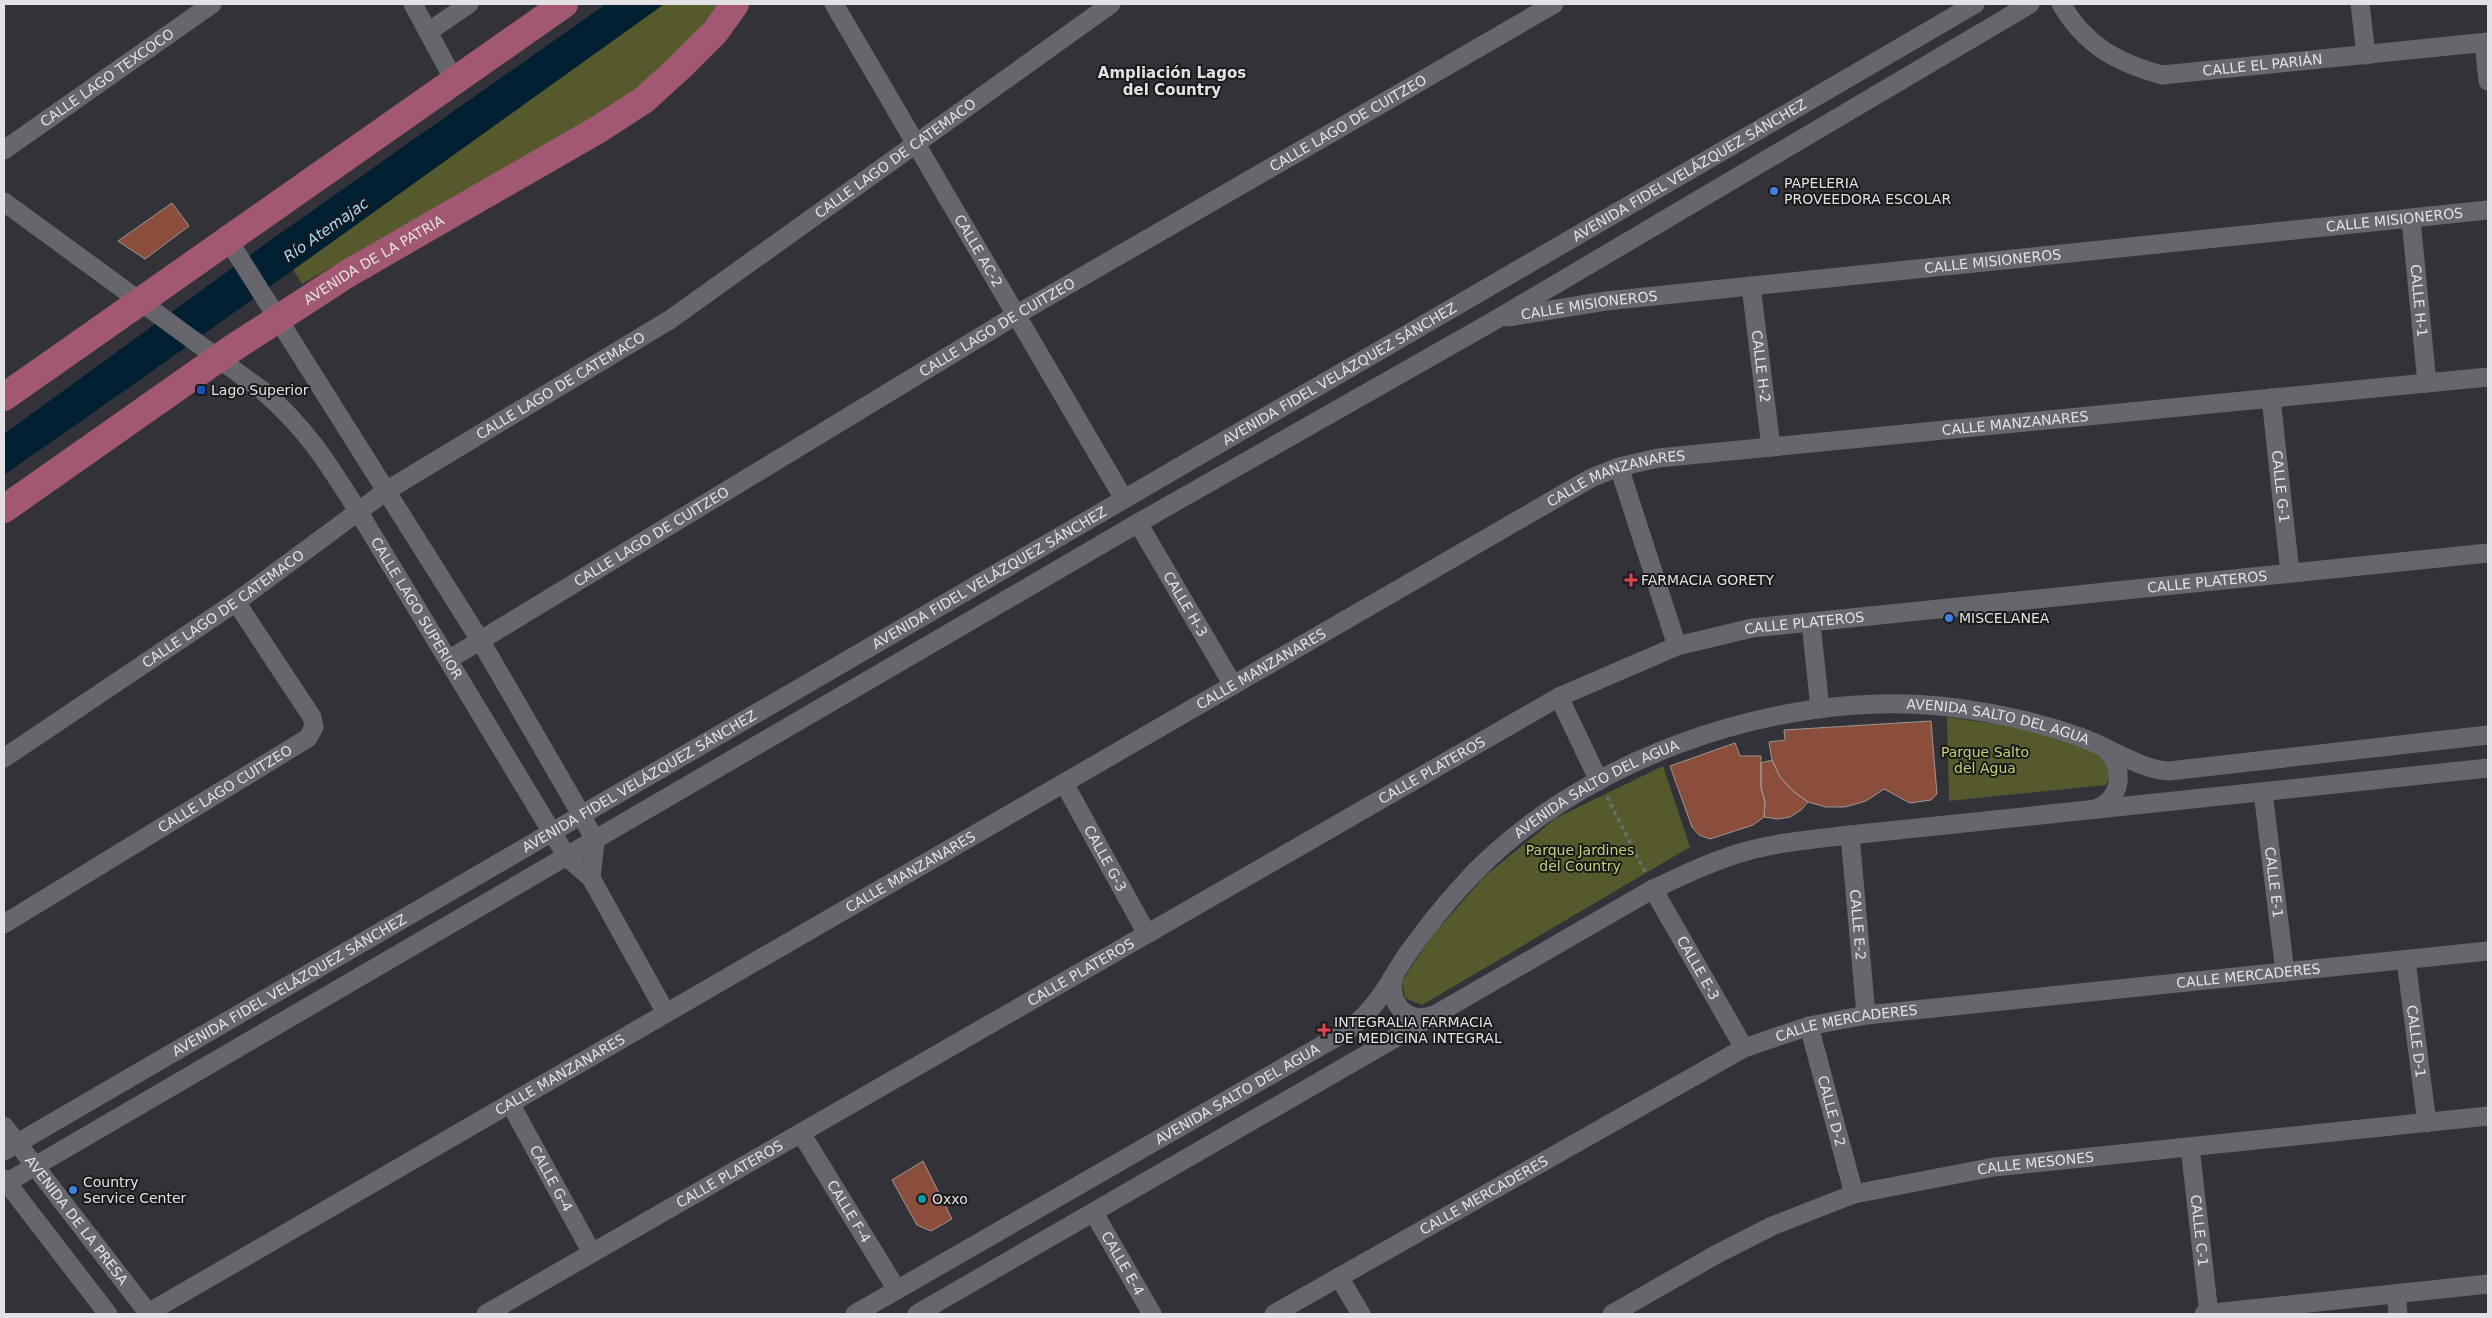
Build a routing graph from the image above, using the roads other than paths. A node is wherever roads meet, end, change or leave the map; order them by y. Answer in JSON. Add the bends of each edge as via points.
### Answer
{"nodes":[{"id":1,"x":212,"y":4,"type":"edge"},
{"id":2,"x":413,"y":4,"type":"edge"},
{"id":3,"x":469,"y":4,"type":"edge"},
{"id":4,"x":564,"y":4,"type":"edge"},
{"id":5,"x":735,"y":4,"type":"edge"},
{"id":6,"x":834,"y":4,"type":"edge"},
{"id":7,"x":1111,"y":4,"type":"edge"},
{"id":8,"x":1554,"y":4,"type":"edge"},
{"id":9,"x":1975,"y":4,"type":"edge"},
{"id":10,"x":2030,"y":4,"type":"edge"},
{"id":11,"x":2061,"y":4,"type":"edge"},
{"id":12,"x":2360,"y":4,"type":"edge"},
{"id":13,"x":428,"y":32,"type":"junction"},
{"id":14,"x":2486,"y":43,"type":"edge"},
{"id":15,"x":2366,"y":55,"type":"junction"},
{"id":16,"x":454,"y":80,"type":"junction"},
{"id":17,"x":2488,"y":81,"type":"edge"},
{"id":18,"x":916,"y":144,"type":"junction"},
{"id":19,"x":4,"y":150,"type":"edge"},
{"id":20,"x":4,"y":202,"type":"edge"},
{"id":21,"x":2488,"y":210,"type":"edge"},
{"id":22,"x":2410,"y":220,"type":"junction"},
{"id":23,"x":232,"y":246,"type":"junction"},
{"id":24,"x":1751,"y":286,"type":"junction"},
{"id":25,"x":146,"y":305,"type":"junction"},
{"id":26,"x":274,"y":312,"type":"junction"},
{"id":27,"x":1016,"y":315,"type":"junction"},
{"id":28,"x":1497,"y":319,"type":"junction"},
{"id":29,"x":210,"y":352,"type":"junction"},
{"id":30,"x":2488,"y":377,"type":"edge"},
{"id":31,"x":2427,"y":383,"type":"junction"},
{"id":32,"x":4,"y":397,"type":"edge"},
{"id":33,"x":2271,"y":398,"type":"junction"},
{"id":34,"x":1225,"y":440,"type":"junction"},
{"id":35,"x":1771,"y":447,"type":"junction"},
{"id":36,"x":1239,"y":465,"type":"junction"},
{"id":37,"x":1619,"y":467,"type":"junction"},
{"id":38,"x":386,"y":490,"type":"junction"},
{"id":39,"x":1124,"y":499,"type":"junction"},
{"id":40,"x":4,"y":509,"type":"edge"},
{"id":41,"x":358,"y":511,"type":"junction"},
{"id":42,"x":1138,"y":523,"type":"junction"},
{"id":43,"x":2488,"y":553,"type":"edge"},
{"id":44,"x":2290,"y":573,"type":"junction"},
{"id":45,"x":236,"y":602,"type":"junction"},
{"id":46,"x":1810,"y":623,"type":"junction"},
{"id":47,"x":480,"y":640,"type":"junction"},
{"id":48,"x":1677,"y":646,"type":"junction"},
{"id":49,"x":448,"y":660,"type":"junction"},
{"id":50,"x":1233,"y":685,"type":"junction"},
{"id":51,"x":1559,"y":697,"type":"junction"},
{"id":52,"x":1820,"y":709,"type":"junction"},
{"id":53,"x":2488,"y":735,"type":"edge"},
{"id":54,"x":2105,"y":748,"type":"junction"},
{"id":55,"x":689,"y":752,"type":"junction"},
{"id":56,"x":4,"y":758,"type":"edge"},
{"id":57,"x":2488,"y":768,"type":"edge"},
{"id":58,"x":704,"y":777,"type":"junction"},
{"id":59,"x":1599,"y":781,"type":"junction"},
{"id":60,"x":1064,"y":783,"type":"junction"},
{"id":61,"x":2263,"y":792,"type":"junction"},
{"id":62,"x":2088,"y":811,"type":"junction"},
{"id":63,"x":580,"y":814,"type":"junction"},
{"id":64,"x":552,"y":831,"type":"junction"},
{"id":65,"x":1850,"y":835,"type":"junction"},
{"id":66,"x":595,"y":841,"type":"junction"},
{"id":67,"x":567,"y":857,"type":"junction"},
{"id":68,"x":590,"y":878,"type":"junction"},
{"id":69,"x":1653,"y":889,"type":"junction"},
{"id":70,"x":4,"y":924,"type":"edge"},
{"id":71,"x":1148,"y":934,"type":"junction"},
{"id":72,"x":2488,"y":951,"type":"edge"},
{"id":73,"x":342,"y":954,"type":"junction"},
{"id":74,"x":2406,"y":960,"type":"junction"},
{"id":75,"x":2285,"y":972,"type":"junction"},
{"id":76,"x":357,"y":979,"type":"junction"},
{"id":77,"x":1393,"y":979,"type":"junction"},
{"id":78,"x":1441,"y":1012,"type":"junction"},
{"id":79,"x":666,"y":1013,"type":"junction"},
{"id":80,"x":1866,"y":1014,"type":"junction"},
{"id":81,"x":1809,"y":1026,"type":"junction"},
{"id":82,"x":1744,"y":1048,"type":"junction"},
{"id":83,"x":510,"y":1103,"type":"junction"},
{"id":84,"x":2488,"y":1116,"type":"edge"},
{"id":85,"x":2428,"y":1123,"type":"junction"},
{"id":86,"x":4,"y":1126,"type":"edge"},
{"id":87,"x":801,"y":1133,"type":"junction"},
{"id":88,"x":1155,"y":1141,"type":"junction"},
{"id":89,"x":10,"y":1147,"type":"edge"},
{"id":90,"x":2190,"y":1147,"type":"junction"},
{"id":91,"x":35,"y":1166,"type":"junction"},
{"id":92,"x":1171,"y":1168,"type":"junction"},
{"id":93,"x":5,"y":1181,"type":"edge"},
{"id":94,"x":1854,"y":1194,"type":"junction"},
{"id":95,"x":1094,"y":1213,"type":"junction"},
{"id":96,"x":592,"y":1253,"type":"junction"},
{"id":97,"x":1338,"y":1277,"type":"junction"},
{"id":98,"x":2488,"y":1284,"type":"edge"},
{"id":99,"x":897,"y":1290,"type":"junction"},
{"id":100,"x":2396,"y":1294,"type":"junction"},
{"id":101,"x":108,"y":1314,"type":"edge"},
{"id":102,"x":148,"y":1314,"type":"edge"},
{"id":103,"x":486,"y":1314,"type":"edge"},
{"id":104,"x":855,"y":1314,"type":"edge"},
{"id":105,"x":917,"y":1314,"type":"edge"},
{"id":106,"x":1152,"y":1314,"type":"edge"},
{"id":107,"x":1274,"y":1314,"type":"edge"},
{"id":108,"x":1361,"y":1314,"type":"edge"},
{"id":109,"x":1612,"y":1314,"type":"edge"},
{"id":110,"x":2204,"y":1314,"type":"edge"},
{"id":111,"x":2209,"y":1314,"type":"edge"},
{"id":112,"x":2398,"y":1314,"type":"edge"}],
"edges":[{"from":1,"to":19,"type":"street","name":"CALLE LAGO TEXCOCO"},
{"from":2,"to":13,"type":"street"},
{"from":3,"to":13,"type":"street"},
{"from":4,"to":16,"type":"main road"},
{"from":5,"to":26,"type":"main road","name":"AVENIDA DE LA PATRIA","via":[[715,32],[645,99],[599,129],[347,274]]},
{"from":6,"to":18,"type":"street","name":"CALLE AC-2"},
{"from":7,"to":18,"type":"street","name":"CALLE LAGO DE CATEMACO"},
{"from":8,"to":27,"type":"street","name":"CALLE LAGO DE CUITZEO"},
{"from":9,"to":34,"type":"street","name":"AVENIDA FIDEL VELÁZQUEZ SÁNCHEZ"},
{"from":10,"to":28,"type":"street","name":"AVENIDA FIDEL VELÁZQUEZ SÁNCHEZ"},
{"from":11,"to":15,"type":"street","name":"CALLE EL PARIÁN","via":[[2084,34],[2103,51],[2133,67],[2162,75]]},
{"from":12,"to":15,"type":"street"},
{"from":13,"to":16,"type":"street"},
{"from":14,"to":15,"type":"street","name":"CALLE EL PARIÁN"},
{"from":14,"to":17,"type":"street"},
{"from":16,"to":23,"type":"main road"},
{"from":18,"to":27,"type":"street","name":"CALLE AC-2"},
{"from":18,"to":38,"type":"street","name":"CALLE LAGO DE CATEMACO","via":[[672,319]]},
{"from":20,"to":25,"type":"street"},
{"from":21,"to":22,"type":"street","name":"CALLE MISIONEROS"},
{"from":22,"to":24,"type":"street","name":"CALLE MISIONEROS"},
{"from":22,"to":31,"type":"street","name":"CALLE H-1"},
{"from":23,"to":25,"type":"main road"},
{"from":23,"to":26,"type":"street"},
{"from":24,"to":28,"type":"street","name":"CALLE MISIONEROS","via":[[1606,301]]},
{"from":24,"to":35,"type":"street","name":"CALLE H-2"},
{"from":25,"to":29,"type":"street","name":"CALLE LAGO SUPERIOR"},
{"from":25,"to":32,"type":"main road"},
{"from":26,"to":29,"type":"main road","name":"AVENIDA DE LA PATRIA"},
{"from":26,"to":38,"type":"street"},
{"from":27,"to":39,"type":"street","name":"CALLE AC-2"},
{"from":27,"to":47,"type":"street","name":"CALLE LAGO DE CUITZEO"},
{"from":28,"to":36,"type":"street","name":"AVENIDA FIDEL VELÁZQUEZ SÁNCHEZ"},
{"from":29,"to":40,"type":"main road","name":"AVENIDA DE LA PATRIA"},
{"from":29,"to":41,"type":"street","name":"CALLE LAGO SUPERIOR","via":[[263,391],[308,434]]},
{"from":30,"to":31,"type":"street","name":"CALLE MANZANARES"},
{"from":31,"to":33,"type":"street","name":"CALLE MANZANARES"},
{"from":33,"to":35,"type":"street","name":"CALLE MANZANARES"},
{"from":33,"to":44,"type":"street","name":"CALLE G-1"},
{"from":34,"to":36,"type":"street"},
{"from":34,"to":39,"type":"street","name":"AVENIDA FIDEL VELÁZQUEZ SÁNCHEZ"},
{"from":35,"to":37,"type":"street","name":"CALLE MANZANARES","via":[[1658,458]]},
{"from":36,"to":42,"type":"street","name":"AVENIDA FIDEL VELÁZQUEZ SÁNCHEZ"},
{"from":37,"to":48,"type":"street"},
{"from":37,"to":50,"type":"street","name":"CALLE MANZANARES","via":[[1583,483]]},
{"from":38,"to":41,"type":"street","name":"CALLE LAGO DE CATEMACO"},
{"from":38,"to":47,"type":"street"},
{"from":39,"to":55,"type":"street","name":"AVENIDA FIDEL VELÁZQUEZ SÁNCHEZ"},
{"from":41,"to":45,"type":"street","name":"CALLE LAGO DE CATEMACO"},
{"from":41,"to":49,"type":"street","name":"CALLE LAGO SUPERIOR"},
{"from":42,"to":50,"type":"street","name":"CALLE H-3"},
{"from":42,"to":58,"type":"street","name":"AVENIDA FIDEL VELÁZQUEZ SÁNCHEZ"},
{"from":43,"to":44,"type":"street","name":"CALLE PLATEROS"},
{"from":44,"to":46,"type":"street","name":"CALLE PLATEROS"},
{"from":45,"to":56,"type":"street","name":"CALLE LAGO DE CATEMACO"},
{"from":45,"to":70,"type":"street","name":"CALLE LAGO CUITZEO","via":[[312,716],[314,727],[308,738]]},
{"from":46,"to":48,"type":"street","name":"CALLE PLATEROS","via":[[1752,628]]},
{"from":46,"to":52,"type":"street"},
{"from":47,"to":49,"type":"street","name":"CALLE LAGO DE CUITZEO"},
{"from":47,"to":63,"type":"street"},
{"from":48,"to":51,"type":"street","name":"CALLE PLATEROS"},
{"from":49,"to":64,"type":"street","name":"CALLE LAGO SUPERIOR"},
{"from":50,"to":60,"type":"street","name":"CALLE MANZANARES"},
{"from":51,"to":59,"type":"street"},
{"from":51,"to":71,"type":"street","name":"CALLE PLATEROS"},
{"from":52,"to":54,"type":"street","name":"AVENIDA SALTO DEL AGUA","via":[[1876,705],[1937,706],[1984,712],[2080,737]]},
{"from":52,"to":59,"type":"street","name":"AVENIDA SALTO DEL AGUA","via":[[1766,717],[1718,730],[1632,763]]},
{"from":53,"to":54,"type":"street","name":"AVENIDA SALTO DEL AGUA","via":[[2169,771],[2154,770]]},
{"from":54,"to":62,"type":"street","via":[[2119,771],[2117,789],[2106,804]]},
{"from":55,"to":58,"type":"street"},
{"from":55,"to":63,"type":"street","name":"AVENIDA FIDEL VELÁZQUEZ SÁNCHEZ"},
{"from":57,"to":61,"type":"street"},
{"from":58,"to":66,"type":"street","name":"AVENIDA FIDEL VELÁZQUEZ SÁNCHEZ"},
{"from":59,"to":77,"type":"street","name":"AVENIDA SALTO DEL AGUA","via":[[1522,830],[1487,861],[1433,920]]},
{"from":60,"to":71,"type":"street","name":"CALLE G-3"},
{"from":60,"to":79,"type":"street","name":"CALLE MANZANARES"},
{"from":61,"to":62,"type":"street"},
{"from":61,"to":75,"type":"street","name":"CALLE E-1"},
{"from":62,"to":65,"type":"street"},
{"from":63,"to":64,"type":"street","name":"AVENIDA FIDEL VELÁZQUEZ SÁNCHEZ"},
{"from":63,"to":66,"type":"street"},
{"from":64,"to":67,"type":"street","name":"CALLE LAGO SUPERIOR"},
{"from":64,"to":73,"type":"street","name":"AVENIDA FIDEL VELÁZQUEZ SÁNCHEZ"},
{"from":65,"to":69,"type":"street","via":[[1746,851]]},
{"from":65,"to":80,"type":"street","name":"CALLE E-2"},
{"from":66,"to":67,"type":"street","name":"AVENIDA FIDEL VELÁZQUEZ SÁNCHEZ"},
{"from":66,"to":68,"type":"street"},
{"from":67,"to":68,"type":"street","name":"CALLE LAGO SUPERIOR"},
{"from":67,"to":76,"type":"street","name":"AVENIDA FIDEL VELÁZQUEZ SÁNCHEZ"},
{"from":68,"to":79,"type":"street","name":"CALLE LAGO SUPERIOR"},
{"from":69,"to":78,"type":"street"},
{"from":69,"to":82,"type":"street","name":"CALLE E-3"},
{"from":71,"to":87,"type":"street","name":"CALLE PLATEROS"},
{"from":72,"to":74,"type":"street","name":"CALLE MERCADERES"},
{"from":73,"to":76,"type":"street"},
{"from":73,"to":89,"type":"street","name":"AVENIDA FIDEL VELÁZQUEZ SÁNCHEZ"},
{"from":74,"to":75,"type":"street","name":"CALLE MERCADERES"},
{"from":74,"to":85,"type":"street","name":"CALLE D-1"},
{"from":75,"to":80,"type":"street","name":"CALLE MERCADERES"},
{"from":76,"to":91,"type":"street","name":"AVENIDA FIDEL VELÁZQUEZ SÁNCHEZ"},
{"from":77,"to":78,"type":"street","via":[[1393,996],[1402,1011],[1417,1018]]},
{"from":77,"to":88,"type":"street","name":"AVENIDA SALTO DEL AGUA","via":[[1379,1002],[1347,1031]]},
{"from":78,"to":92,"type":"street"},
{"from":79,"to":83,"type":"street","name":"CALLE MANZANARES"},
{"from":80,"to":81,"type":"street","name":"CALLE MERCADERES"},
{"from":81,"to":82,"type":"street","name":"CALLE MERCADERES"},
{"from":81,"to":94,"type":"street","name":"CALLE D-2"},
{"from":82,"to":97,"type":"street","name":"CALLE MERCADERES"},
{"from":83,"to":96,"type":"street","name":"CALLE G-4"},
{"from":83,"to":102,"type":"street","name":"CALLE MANZANARES"},
{"from":84,"to":85,"type":"street","name":"CALLE MESONES"},
{"from":85,"to":90,"type":"street","name":"CALLE MESONES"},
{"from":86,"to":89,"type":"street","name":"AVENIDA DE LA PRESA"},
{"from":87,"to":96,"type":"street","name":"CALLE PLATEROS"},
{"from":87,"to":99,"type":"street","name":"CALLE F-4"},
{"from":88,"to":92,"type":"street"},
{"from":88,"to":99,"type":"street","name":"AVENIDA SALTO DEL AGUA"},
{"from":89,"to":91,"type":"street","name":"AVENIDA DE LA PRESA"},
{"from":90,"to":94,"type":"street","name":"CALLE MESONES","via":[[1994,1166]]},
{"from":90,"to":111,"type":"street","name":"CALLE C-1"},
{"from":91,"to":93,"type":"street","name":"AVENIDA FIDEL VELÁZQUEZ SÁNCHEZ"},
{"from":91,"to":102,"type":"street","name":"AVENIDA DE LA PRESA"},
{"from":92,"to":95,"type":"street"},
{"from":93,"to":101,"type":"street"},
{"from":94,"to":109,"type":"street","name":"CALLE MESONES","via":[[1772,1226]]},
{"from":95,"to":105,"type":"street"},
{"from":95,"to":106,"type":"street","name":"CALLE E-4"},
{"from":96,"to":103,"type":"street","name":"CALLE PLATEROS"},
{"from":97,"to":107,"type":"street","name":"CALLE MERCADERES"},
{"from":97,"to":108,"type":"street"},
{"from":98,"to":100,"type":"street"},
{"from":99,"to":104,"type":"street","name":"AVENIDA SALTO DEL AGUA"},
{"from":100,"to":111,"type":"street"},
{"from":100,"to":112,"type":"street"},
{"from":110,"to":111,"type":"street"}]}
